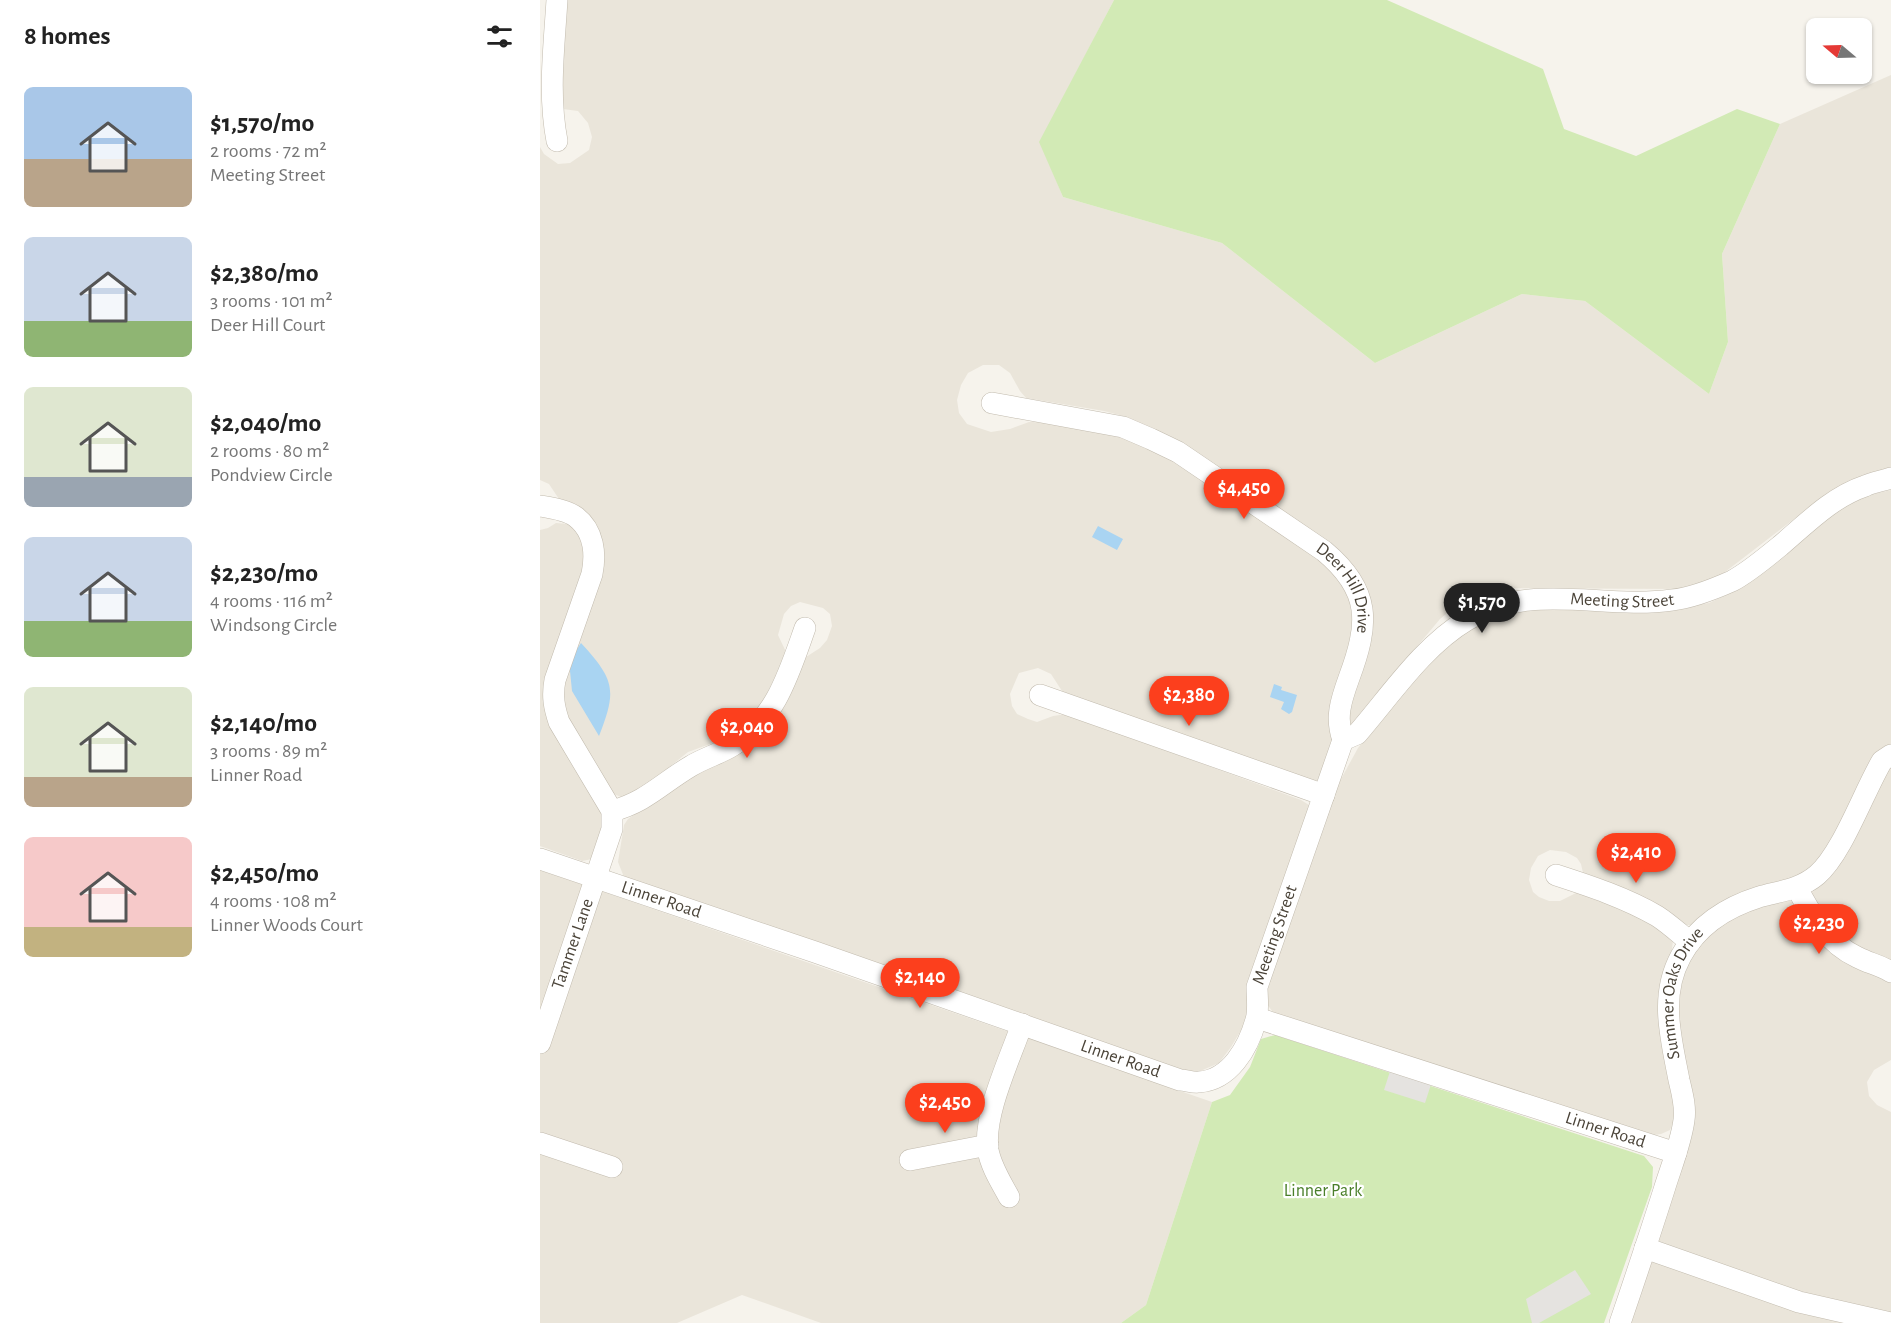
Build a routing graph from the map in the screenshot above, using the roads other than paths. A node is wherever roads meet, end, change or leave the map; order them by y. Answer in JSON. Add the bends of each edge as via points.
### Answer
{"nodes":[{"id":1,"x":557,"y":0,"type":"edge"},
{"id":2,"x":557,"y":141,"type":"dead end"},
{"id":3,"x":992,"y":403,"type":"dead end"},
{"id":4,"x":1891,"y":478,"type":"edge"},
{"id":5,"x":540,"y":506,"type":"edge"},
{"id":6,"x":805,"y":628,"type":"dead end"},
{"id":7,"x":1040,"y":695,"type":"dead end"},
{"id":8,"x":1343,"y":740,"type":"junction"},
{"id":9,"x":1891,"y":755,"type":"edge"},
{"id":10,"x":1324,"y":795,"type":"junction"},
{"id":11,"x":612,"y":811,"type":"junction"},
{"id":12,"x":540,"y":859,"type":"edge"},
{"id":13,"x":1556,"y":875,"type":"dead end"},
{"id":14,"x":595,"y":879,"type":"junction"},
{"id":15,"x":1797,"y":888,"type":"junction"},
{"id":16,"x":1690,"y":942,"type":"junction"},
{"id":17,"x":1891,"y":972,"type":"edge"},
{"id":18,"x":1257,"y":1018,"type":"junction"},
{"id":19,"x":1022,"y":1024,"type":"junction"},
{"id":20,"x":540,"y":1043,"type":"edge"},
{"id":21,"x":540,"y":1143,"type":"edge"},
{"id":22,"x":988,"y":1145,"type":"junction"},
{"id":23,"x":1676,"y":1153,"type":"junction"},
{"id":24,"x":910,"y":1160,"type":"dead end"},
{"id":25,"x":612,"y":1167,"type":"dead end"},
{"id":26,"x":1009,"y":1197,"type":"dead end"},
{"id":27,"x":1646,"y":1248,"type":"junction"},
{"id":28,"x":1620,"y":1323,"type":"edge"},
{"id":29,"x":1891,"y":1323,"type":"edge"}],
"edges":[{"from":1,"to":2,"type":"street","via":[[551,88]]},
{"from":3,"to":8,"type":"street","name":"Deer Hill Drive","via":[[1123,428],[1151,439],[1178,452],[1341,565],[1362,604],[1363,626],[1360,648],[1343,693],[1338,725]]},
{"from":4,"to":8,"type":"street","name":"Meeting Street","via":[[1837,500],[1760,562],[1733,580],[1703,592],[1673,600],[1640,602],[1522,600],[1468,619],[1444,635],[1357,734]]},
{"from":5,"to":11,"type":"street","via":[[576,516],[593,543],[592,574],[552,694],[559,722]]},
{"from":6,"to":11,"type":"street","via":[[775,704],[755,728],[732,746],[690,766],[645,799]]},
{"from":7,"to":10,"type":"street"},
{"from":8,"to":10,"type":"street","name":"Meeting Street"},
{"from":9,"to":15,"type":"street","name":"Summer Oaks Drive","via":[[1874,774],[1831,860]]},
{"from":10,"to":18,"type":"street","name":"Meeting Street","via":[[1257,987]]},
{"from":11,"to":14,"type":"street","name":"Tammer Lane","via":[[612,830]]},
{"from":12,"to":14,"type":"street","name":"Linner Road"},
{"from":13,"to":16,"type":"street","via":[[1658,917]]},
{"from":14,"to":19,"type":"street","name":"Linner Road"},
{"from":14,"to":20,"type":"street","name":"Tammer Lane"},
{"from":15,"to":16,"type":"street","name":"Summer Oaks Drive","via":[[1736,906],[1711,921]]},
{"from":15,"to":17,"type":"street","via":[[1822,930],[1838,946]]},
{"from":16,"to":23,"type":"street","name":"Summer Oaks Drive","via":[[1671,982],[1668,1000],[1684,1100]]},
{"from":18,"to":19,"type":"street","name":"Linner Road","via":[[1237,1060],[1221,1076],[1198,1082],[1180,1080]]},
{"from":18,"to":23,"type":"street","name":"Linner Road"},
{"from":19,"to":22,"type":"street","via":[[993,1107]]},
{"from":21,"to":25,"type":"street"},
{"from":22,"to":24,"type":"street"},
{"from":22,"to":26,"type":"street","via":[[995,1173]]},
{"from":23,"to":27,"type":"street","name":"Summer Oaks Drive"},
{"from":27,"to":28,"type":"street","name":"Summer Oaks Drive"},
{"from":27,"to":29,"type":"street","via":[[1799,1302]]}]}
